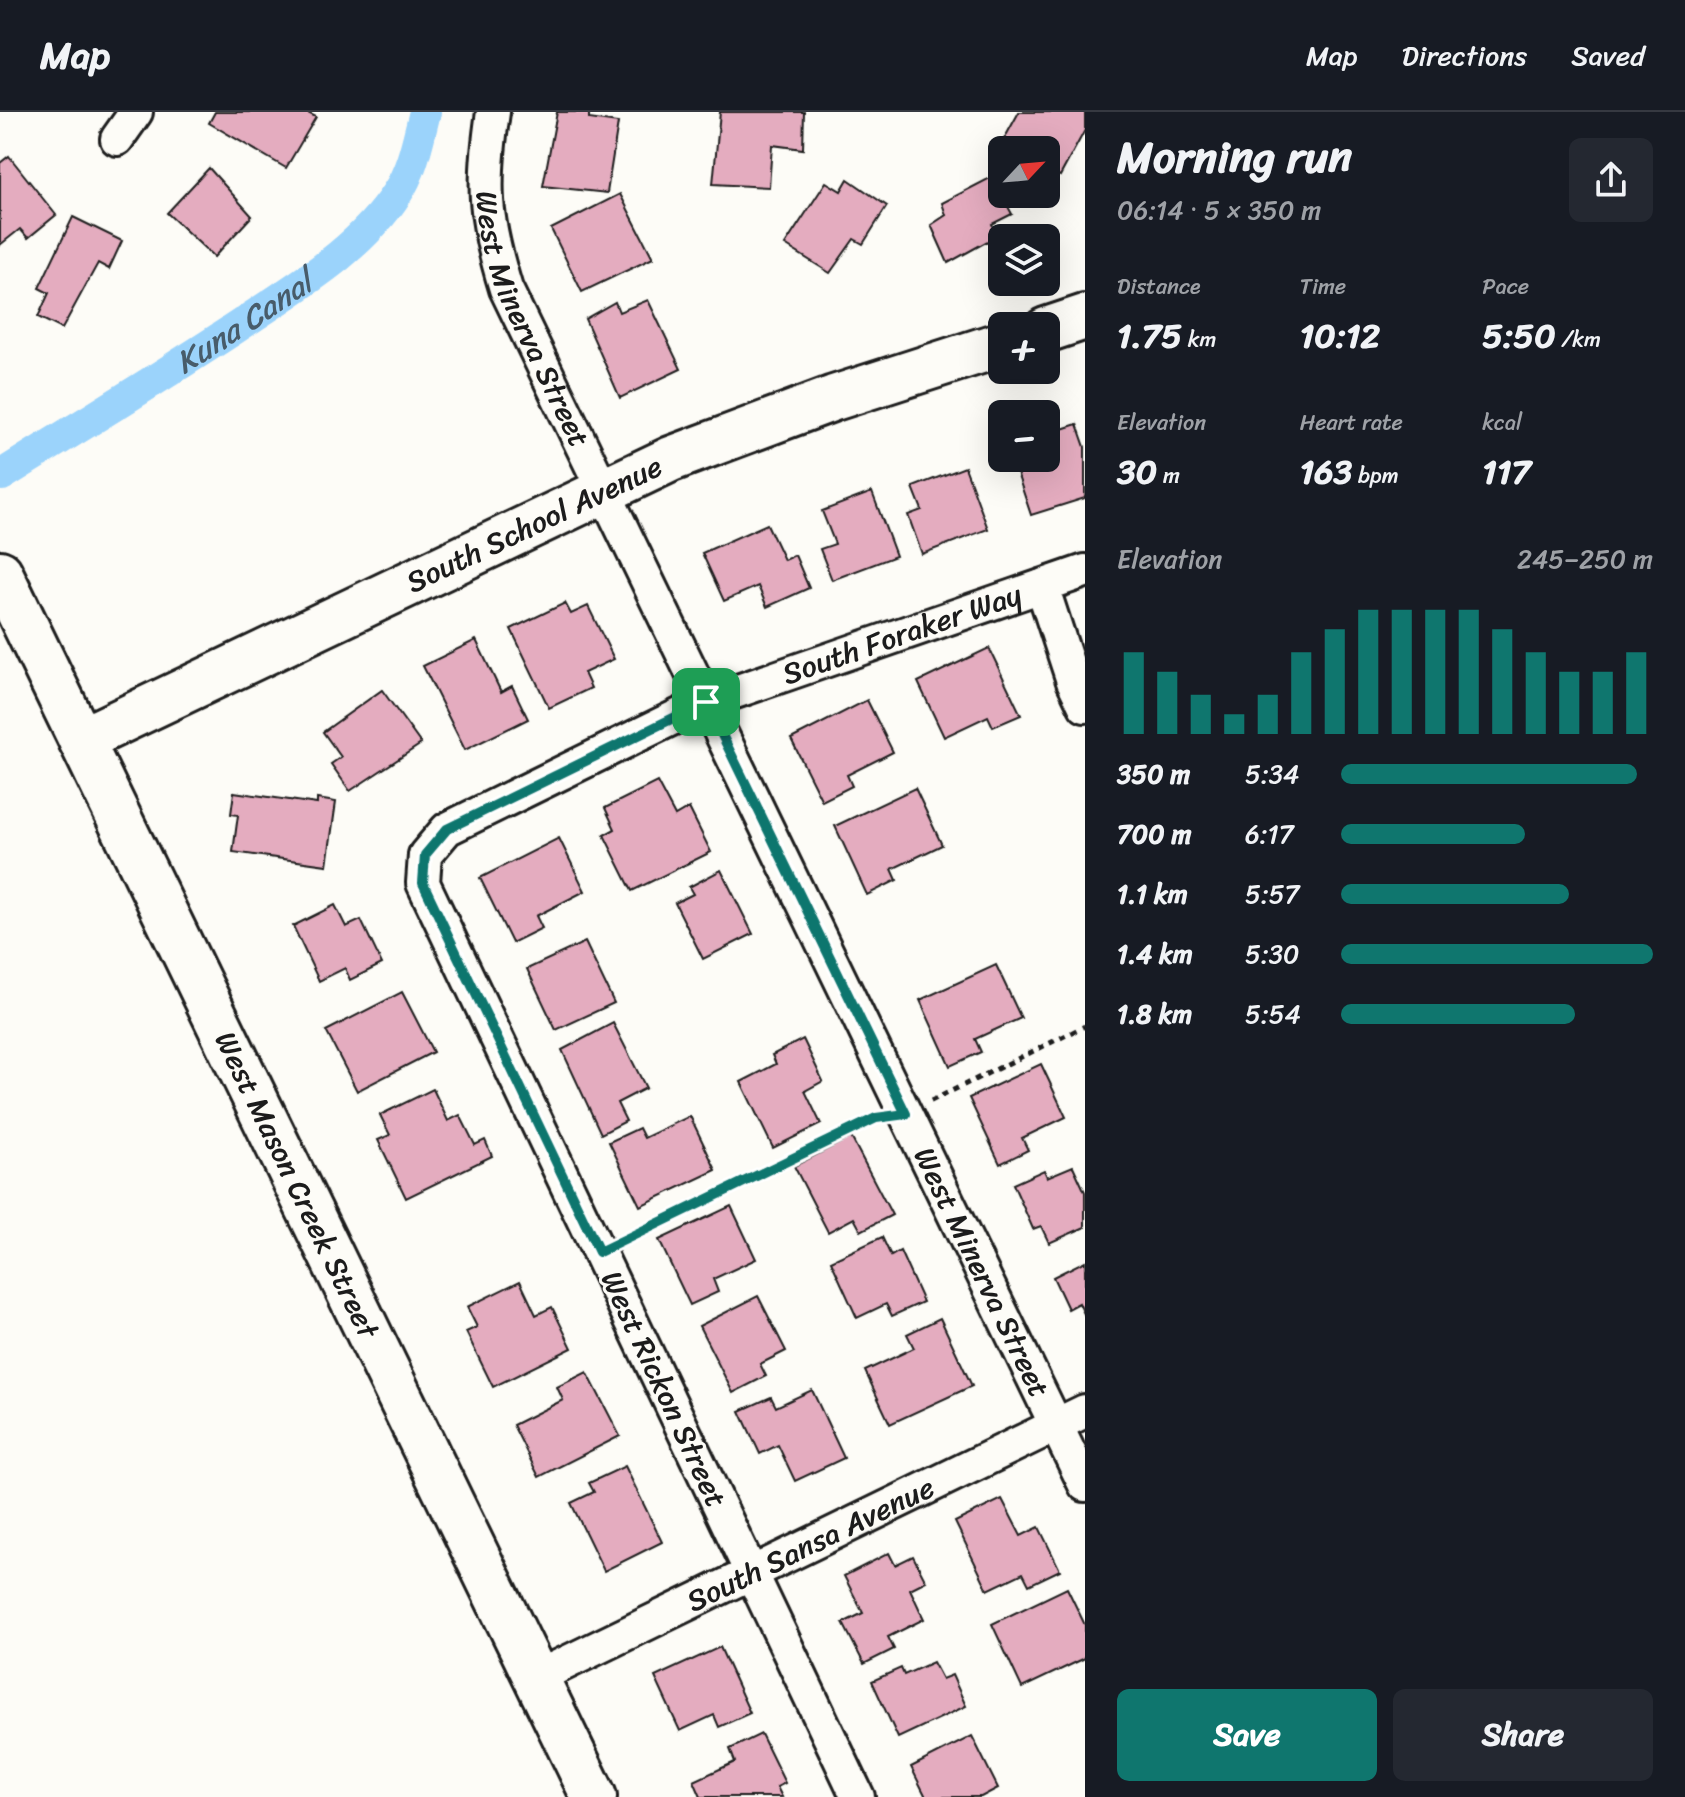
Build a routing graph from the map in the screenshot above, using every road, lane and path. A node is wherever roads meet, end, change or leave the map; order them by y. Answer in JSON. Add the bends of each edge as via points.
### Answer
{"nodes":[{"id":1,"x":136,"y":112,"type":"edge"},
{"id":2,"x":493,"y":112,"type":"edge"},
{"id":3,"x":117,"y":139,"type":"dead end"},
{"id":4,"x":1085,"y":317,"type":"edge"},
{"id":5,"x":1060,"y":325,"type":"edge"},
{"id":6,"x":988,"y":348,"type":"edge"},
{"id":7,"x":604,"y":490,"type":"junction"},
{"id":8,"x":1085,"y":571,"type":"edge"},
{"id":9,"x":0,"y":573,"type":"edge"},
{"id":10,"x":1042,"y":586,"type":"junction"},
{"id":11,"x":706,"y":702,"type":"junction"},
{"id":12,"x":1085,"y":706,"type":"edge"},
{"id":13,"x":81,"y":740,"type":"junction"},
{"id":14,"x":425,"y":855,"type":"joint"},
{"id":15,"x":1085,"y":1026,"type":"edge"},
{"id":16,"x":906,"y":1114,"type":"junction"},
{"id":17,"x":599,"y":1252,"type":"junction"},
{"id":18,"x":1085,"y":1411,"type":"edge"},
{"id":19,"x":1056,"y":1425,"type":"junction"},
{"id":20,"x":1085,"y":1485,"type":"edge"},
{"id":21,"x":752,"y":1573,"type":"junction"},
{"id":22,"x":537,"y":1677,"type":"junction"},
{"id":23,"x":594,"y":1797,"type":"edge"},
{"id":24,"x":858,"y":1797,"type":"edge"}],
"edges":[{"from":1,"to":3,"type":"street"},
{"from":2,"to":7,"type":"street","name":"West Minerva Street","via":[[484,176],[489,232],[506,289]]},
{"from":4,"to":5,"type":"street"},
{"from":6,"to":7,"type":"street","name":"South School Avenue","via":[[834,398]]},
{"from":7,"to":11,"type":"street","name":"West Minerva Street"},
{"from":7,"to":13,"type":"street","name":"South School Avenue"},
{"from":8,"to":10,"type":"street","name":"South Foraker Way"},
{"from":9,"to":13,"type":"street","name":"West Mason Creek Street"},
{"from":10,"to":11,"type":"street","name":"South Foraker Way"},
{"from":10,"to":12,"type":"street"},
{"from":11,"to":14,"type":"street","name":"South Foraker Way","via":[[447,829]]},
{"from":11,"to":16,"type":"street","name":"West Minerva Street"},
{"from":13,"to":22,"type":"street","name":"West Mason Creek Street"},
{"from":14,"to":17,"type":"street","name":"West Rickon Street","via":[[423,883]]},
{"from":15,"to":16,"type":"path"},
{"from":16,"to":17,"type":"path","via":[[876,1118]]},
{"from":16,"to":19,"type":"street","name":"West Minerva Street"},
{"from":17,"to":21,"type":"street","name":"West Rickon Street"},
{"from":18,"to":19,"type":"street","name":"South Sansa Avenue"},
{"from":19,"to":20,"type":"street","name":"West Minerva Street"},
{"from":19,"to":21,"type":"street","name":"South Sansa Avenue"},
{"from":21,"to":22,"type":"street","name":"South Sansa Avenue"},
{"from":21,"to":24,"type":"street","name":"West Rickon Street"},
{"from":22,"to":23,"type":"street","name":"West Mason Creek Street"}]}
